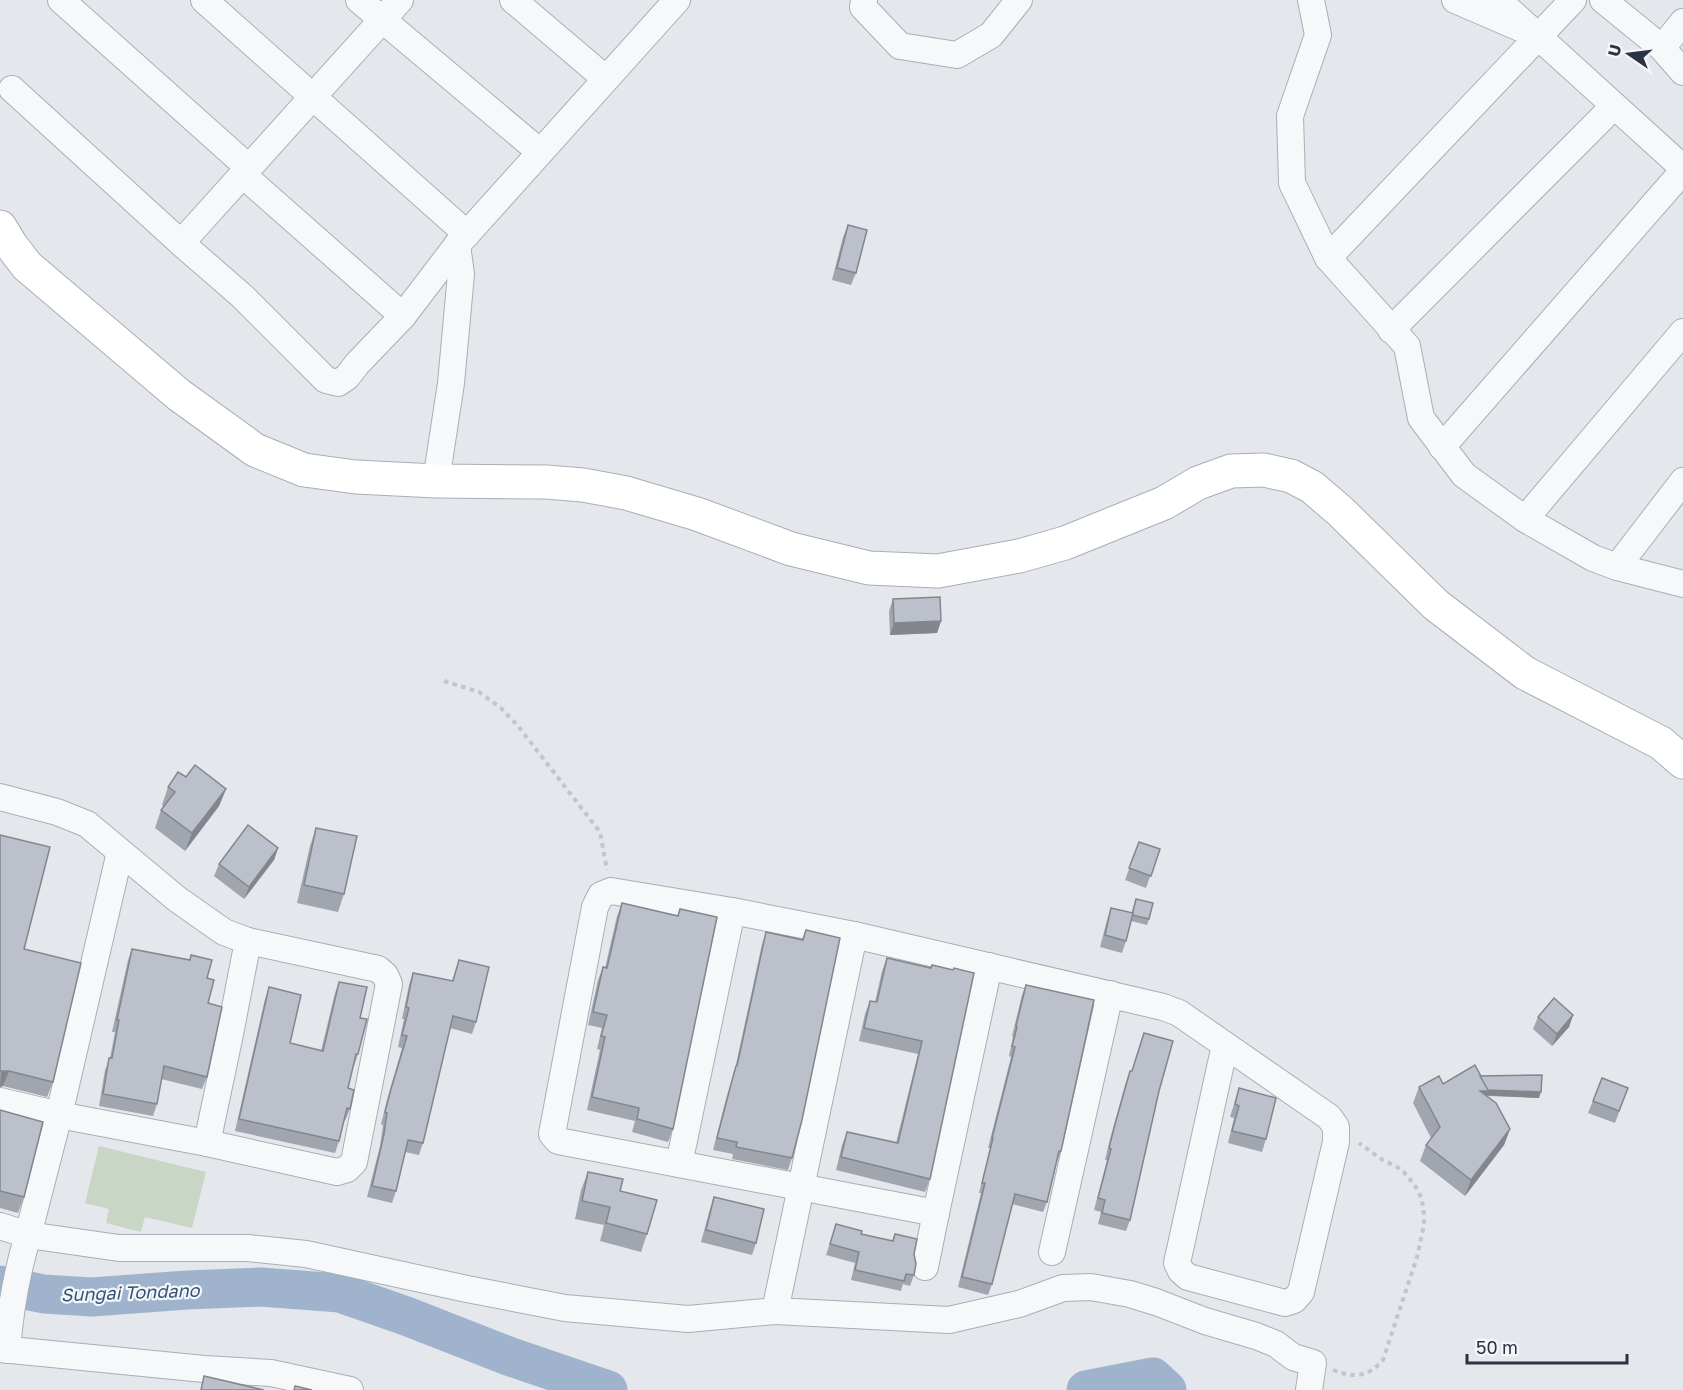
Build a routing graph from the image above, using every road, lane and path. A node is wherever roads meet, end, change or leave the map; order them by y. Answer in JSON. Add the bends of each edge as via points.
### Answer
{"nodes":[{"id":1,"x":61,"y":0,"type":"edge"},
{"id":2,"x":204,"y":0,"type":"edge"},
{"id":3,"x":359,"y":0,"type":"edge"},
{"id":4,"x":400,"y":0,"type":"edge"},
{"id":5,"x":513,"y":0,"type":"edge"},
{"id":6,"x":864,"y":0,"type":"edge"},
{"id":7,"x":1019,"y":0,"type":"edge"},
{"id":8,"x":1311,"y":0,"type":"edge"},
{"id":9,"x":1455,"y":0,"type":"edge"},
{"id":10,"x":1498,"y":0,"type":"edge"},
{"id":11,"x":1573,"y":0,"type":"edge"},
{"id":12,"x":1603,"y":0,"type":"edge"},
{"id":13,"x":663,"y":5,"type":"edge"},
{"id":14,"x":382,"y":20,"type":"junction"},
{"id":15,"x":1683,"y":22,"type":"edge"},
{"id":16,"x":1539,"y":37,"type":"junction"},
{"id":17,"x":1662,"y":48,"type":"junction"},
{"id":18,"x":1683,"y":72,"type":"edge"},
{"id":19,"x":606,"y":79,"type":"junction"},
{"id":20,"x":12,"y":89,"type":"dead end"},
{"id":21,"x":313,"y":96,"type":"junction"},
{"id":22,"x":1614,"y":106,"type":"junction"},
{"id":23,"x":540,"y":153,"type":"junction"},
{"id":24,"x":1683,"y":170,"type":"edge"},
{"id":25,"x":246,"y":172,"type":"junction"},
{"id":26,"x":0,"y":227,"type":"edge"},
{"id":27,"x":462,"y":239,"type":"junction"},
{"id":28,"x":181,"y":243,"type":"junction"},
{"id":29,"x":1328,"y":258,"type":"junction"},
{"id":30,"x":403,"y":316,"type":"junction"},
{"id":31,"x":1391,"y":330,"type":"junction"},
{"id":32,"x":1683,"y":332,"type":"edge"},
{"id":33,"x":1442,"y":447,"type":"junction"},
{"id":34,"x":436,"y":481,"type":"junction"},
{"id":35,"x":1683,"y":481,"type":"edge"},
{"id":36,"x":1525,"y":519,"type":"junction"},
{"id":37,"x":1617,"y":567,"type":"junction"},
{"id":38,"x":1683,"y":584,"type":"edge"},
{"id":39,"x":444,"y":681,"type":"dead end"},
{"id":40,"x":1683,"y":762,"type":"edge"},
{"id":41,"x":0,"y":797,"type":"edge"},
{"id":42,"x":120,"y":852,"type":"junction"},
{"id":43,"x":611,"y":891,"type":"junction"},
{"id":44,"x":732,"y":911,"type":"junction"},
{"id":45,"x":854,"y":935,"type":"junction"},
{"id":46,"x":248,"y":941,"type":"junction"},
{"id":47,"x":990,"y":966,"type":"junction"},
{"id":48,"x":1110,"y":994,"type":"junction"},
{"id":49,"x":1224,"y":1045,"type":"junction"},
{"id":50,"x":0,"y":1101,"type":"edge"},
{"id":51,"x":59,"y":1114,"type":"junction"},
{"id":52,"x":1336,"y":1127,"type":"junction"},
{"id":53,"x":207,"y":1143,"type":"junction"},
{"id":54,"x":679,"y":1164,"type":"junction"},
{"id":55,"x":801,"y":1187,"type":"junction"},
{"id":56,"x":936,"y":1212,"type":"junction"},
{"id":57,"x":0,"y":1226,"type":"edge"},
{"id":58,"x":25,"y":1246,"type":"junction"},
{"id":59,"x":1052,"y":1252,"type":"dead end"},
{"id":60,"x":925,"y":1267,"type":"dead end"},
{"id":61,"x":775,"y":1311,"type":"junction"},
{"id":62,"x":3,"y":1349,"type":"edge"},
{"id":63,"x":1312,"y":1363,"type":"junction"},
{"id":64,"x":269,"y":1382,"type":"edge"},
{"id":65,"x":350,"y":1390,"type":"edge"},
{"id":66,"x":1309,"y":1390,"type":"edge"}],
"edges":[{"from":1,"to":25,"type":"street"},
{"from":2,"to":21,"type":"street"},
{"from":3,"to":14,"type":"street"},
{"from":4,"to":14,"type":"street"},
{"from":5,"to":19,"type":"street"},
{"from":6,"to":7,"type":"street","via":[[863,7],[900,46],[957,55],[991,35]]},
{"from":8,"to":29,"type":"street","via":[[1318,35],[1290,116],[1292,183]]},
{"from":9,"to":16,"type":"street"},
{"from":10,"to":16,"type":"street"},
{"from":11,"to":16,"type":"street"},
{"from":12,"to":17,"type":"street"},
{"from":13,"to":19,"type":"street"},
{"from":14,"to":21,"type":"street"},
{"from":14,"to":23,"type":"street"},
{"from":15,"to":17,"type":"street"},
{"from":16,"to":22,"type":"street"},
{"from":16,"to":29,"type":"street"},
{"from":17,"to":18,"type":"street"},
{"from":19,"to":23,"type":"street"},
{"from":20,"to":28,"type":"street"},
{"from":21,"to":25,"type":"street"},
{"from":21,"to":27,"type":"street"},
{"from":22,"to":24,"type":"street"},
{"from":22,"to":31,"type":"street"},
{"from":23,"to":27,"type":"street"},
{"from":24,"to":33,"type":"street"},
{"from":25,"to":28,"type":"street"},
{"from":25,"to":30,"type":"street"},
{"from":26,"to":34,"type":"main road","via":[[27,266],[53,289],[179,394],[255,450],[304,470]]},
{"from":27,"to":30,"type":"street"},
{"from":27,"to":34,"type":"street","via":[[451,383]]},
{"from":28,"to":30,"type":"street","via":[[242,296],[326,381],[338,383],[347,376]]},
{"from":29,"to":31,"type":"street"},
{"from":31,"to":33,"type":"street","via":[[1407,346],[1421,418]]},
{"from":32,"to":36,"type":"street"},
{"from":33,"to":36,"type":"street","via":[[1464,475]]},
{"from":34,"to":40,"type":"main road","via":[[583,484],[697,514],[791,549],[869,568],[938,571],[1065,543],[1231,471],[1264,470],[1291,476],[1312,487],[1436,605],[1526,673],[1662,743]]},
{"from":35,"to":37,"type":"street"},
{"from":36,"to":37,"type":"street","via":[[1593,558]]},
{"from":37,"to":38,"type":"street"},
{"from":39,"to":43,"type":"path","via":[[479,692],[501,708],[531,742],[600,832]]},
{"from":41,"to":42,"type":"street","via":[[74,817]]},
{"from":42,"to":46,"type":"street","via":[[224,932]]},
{"from":42,"to":51,"type":"street"},
{"from":43,"to":44,"type":"street"},
{"from":43,"to":54,"type":"street","via":[[601,895],[595,908],[552,1134],[569,1144]]},
{"from":44,"to":45,"type":"street"},
{"from":44,"to":54,"type":"street"},
{"from":45,"to":47,"type":"street"},
{"from":45,"to":55,"type":"street"},
{"from":46,"to":53,"type":"street"},
{"from":46,"to":53,"type":"street","via":[[378,969],[385,975],[389,984],[354,1162],[337,1172]]},
{"from":47,"to":48,"type":"street"},
{"from":47,"to":56,"type":"street"},
{"from":48,"to":49,"type":"street","via":[[1179,1013]]},
{"from":48,"to":59,"type":"street"},
{"from":49,"to":52,"type":"street","via":[[1329,1117]]},
{"from":49,"to":52,"type":"street","via":[[1177,1263],[1188,1277],[1285,1303],[1294,1300],[1301,1292],[1336,1142]]},
{"from":50,"to":51,"type":"street"},
{"from":51,"to":53,"type":"street"},
{"from":51,"to":58,"type":"street"},
{"from":52,"to":63,"type":"path","via":[[1401,1169],[1422,1199],[1424,1225],[1383,1360],[1374,1371],[1362,1375],[1347,1375]]},
{"from":54,"to":55,"type":"street"},
{"from":55,"to":56,"type":"street"},
{"from":55,"to":61,"type":"street"},
{"from":56,"to":60,"type":"street"},
{"from":57,"to":58,"type":"street"},
{"from":58,"to":61,"type":"street","via":[[248,1248],[306,1254],[565,1308],[688,1319]]},
{"from":58,"to":62,"type":"street"},
{"from":61,"to":63,"type":"street","via":[[949,1320],[1019,1304],[1063,1288],[1090,1287],[1130,1294],[1256,1336]]},
{"from":62,"to":64,"type":"street","via":[[204,1370]]},
{"from":63,"to":66,"type":"street"},
{"from":64,"to":65,"type":"street"}]}
